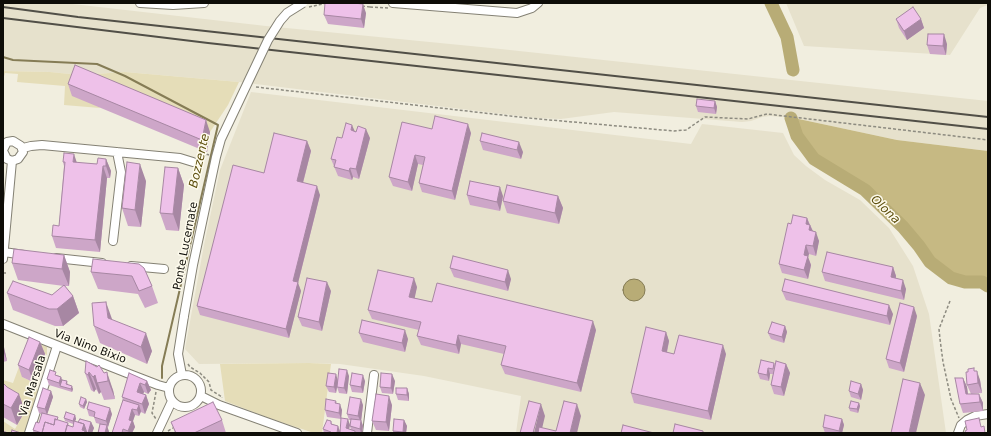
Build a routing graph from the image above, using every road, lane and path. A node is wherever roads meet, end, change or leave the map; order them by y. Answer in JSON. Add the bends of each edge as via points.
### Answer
{"nodes":[{"id":1,"x":140,"y":3,"type":"edge"},
{"id":2,"x":204,"y":3,"type":"edge"},
{"id":3,"x":328,"y":3,"type":"edge"},
{"id":4,"x":393,"y":3,"type":"edge"},
{"id":5,"x":538,"y":3,"type":"edge"},
{"id":6,"x":303,"y":6,"type":"edge"},
{"id":7,"x":357,"y":6,"type":"edge"},
{"id":8,"x":370,"y":7,"type":"dead end"},
{"id":9,"x":256,"y":87,"type":"dead end"},
{"id":10,"x":988,"y":140,"type":"edge"},
{"id":11,"x":22,"y":148,"type":"junction"},
{"id":12,"x":3,"y":151,"type":"edge"},
{"id":13,"x":117,"y":152,"type":"junction"},
{"id":14,"x":210,"y":156,"type":"dead end"},
{"id":15,"x":12,"y":161,"type":"junction"},
{"id":16,"x":193,"y":162,"type":"joint"},
{"id":17,"x":113,"y":241,"type":"dead end"},
{"id":18,"x":3,"y":256,"type":"edge"},
{"id":19,"x":34,"y":256,"type":"edge"},
{"id":20,"x":50,"y":257,"type":"edge"},
{"id":21,"x":164,"y":269,"type":"dead end"},
{"id":22,"x":3,"y":273,"type":"edge"},
{"id":23,"x":6,"y":273,"type":"dead end"},
{"id":24,"x":950,"y":301,"type":"dead end"},
{"id":25,"x":3,"y":324,"type":"edge"},
{"id":26,"x":57,"y":346,"type":"junction"},
{"id":27,"x":182,"y":375,"type":"junction"},
{"id":28,"x":374,"y":375,"type":"dead end"},
{"id":29,"x":158,"y":385,"type":"junction"},
{"id":30,"x":169,"y":388,"type":"junction"},
{"id":31,"x":201,"y":396,"type":"junction"},
{"id":32,"x":172,"y":401,"type":"junction"},
{"id":33,"x":988,"y":414,"type":"edge"},
{"id":34,"x":162,"y":424,"type":"junction"},
{"id":35,"x":961,"y":425,"type":"junction"},
{"id":36,"x":29,"y":433,"type":"edge"},
{"id":37,"x":157,"y":433,"type":"edge"},
{"id":38,"x":166,"y":433,"type":"edge"},
{"id":39,"x":297,"y":433,"type":"edge"},
{"id":40,"x":367,"y":433,"type":"edge"},
{"id":41,"x":958,"y":433,"type":"edge"}],
"edges":[{"from":1,"to":2,"type":"street"},
{"from":3,"to":6,"type":"path","bridge":true},
{"from":4,"to":5,"type":"street","via":[[517,13]]},
{"from":6,"to":27,"type":"street","name":"Ponte Lucernate","bridge":true,"via":[[287,13],[277,25],[221,138],[194,257],[184,316],[178,354]]},
{"from":7,"to":8,"type":"path","bridge":true},
{"from":9,"to":10,"type":"path","via":[[528,118],[674,131],[686,130],[705,117],[748,119],[767,114]]},
{"from":11,"to":12,"type":"street","via":[[19,143],[7,142]]},
{"from":11,"to":13,"type":"street","via":[[42,145]]},
{"from":11,"to":15,"type":"street","via":[[20,157]]},
{"from":12,"to":15,"type":"street","via":[[7,159]]},
{"from":13,"to":16,"type":"street","via":[[180,158]]},
{"from":13,"to":17,"type":"street","via":[[121,172]]},
{"from":14,"to":16,"type":"path","via":[[200,152]]},
{"from":15,"to":18,"type":"street"},
{"from":18,"to":19,"type":"street"},
{"from":20,"to":21,"type":"street"},
{"from":22,"to":23,"type":"path"},
{"from":24,"to":35,"type":"path","via":[[939,329],[943,362]]},
{"from":25,"to":26,"type":"street","name":"Via Nino Bixio"},
{"from":26,"to":29,"type":"street","name":"Via Nino Bixio","via":[[130,379]]},
{"from":26,"to":36,"type":"street","name":"Via Marsala"},
{"from":27,"to":30,"type":"street","via":[[174,380]]},
{"from":27,"to":31,"type":"street","via":[[196,379],[201,387]]},
{"from":28,"to":40,"type":"street"},
{"from":29,"to":30,"type":"street","name":"Via Nino Bixio"},
{"from":29,"to":34,"type":"path","via":[[152,413]]},
{"from":30,"to":32,"type":"street"},
{"from":31,"to":32,"type":"street","via":[[196,403],[188,407],[179,406]]},
{"from":31,"to":39,"type":"street"},
{"from":32,"to":34,"type":"street"},
{"from":33,"to":35,"type":"street","via":[[975,416]]},
{"from":34,"to":37,"type":"street"},
{"from":34,"to":38,"type":"path","via":[[168,431]]},
{"from":35,"to":41,"type":"street"}]}
